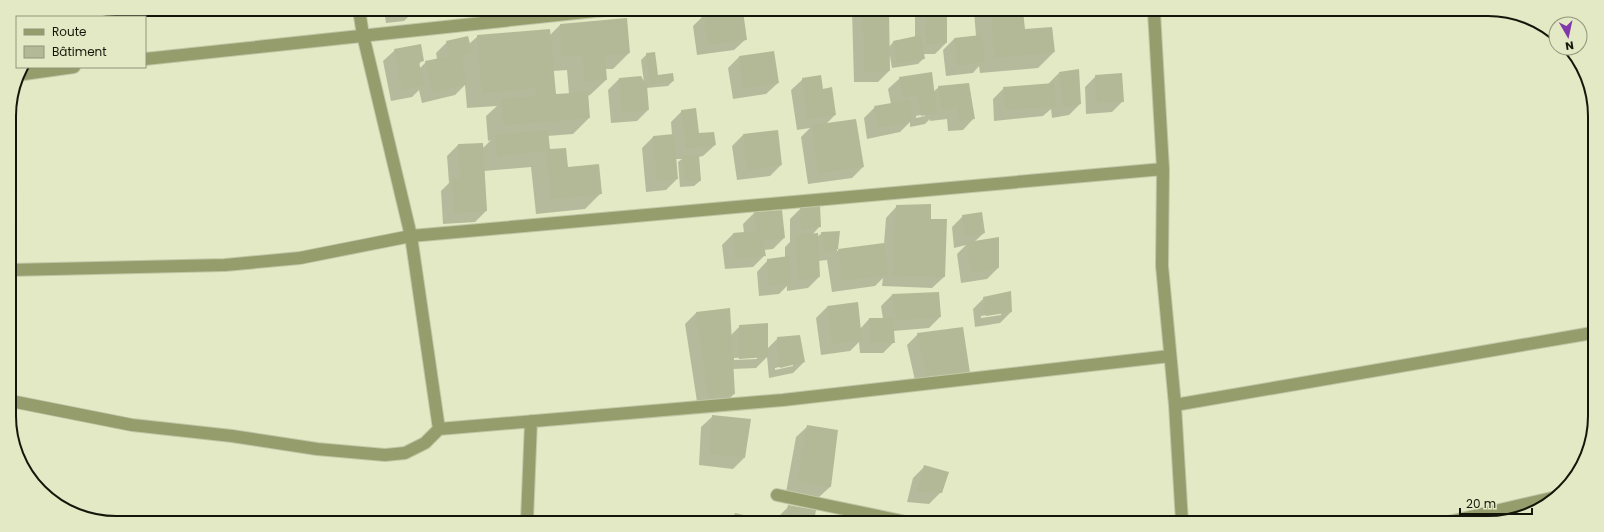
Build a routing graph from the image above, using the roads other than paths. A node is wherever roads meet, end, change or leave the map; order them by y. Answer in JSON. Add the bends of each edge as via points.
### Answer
{"nodes":[{"id":1,"x":360,"y":16,"type":"edge"},
{"id":2,"x":547,"y":16,"type":"edge"},
{"id":3,"x":1154,"y":16,"type":"edge"},
{"id":4,"x":363,"y":35,"type":"junction"},
{"id":5,"x":146,"y":59,"type":"edge"},
{"id":6,"x":68,"y":68,"type":"edge"},
{"id":7,"x":25,"y":75,"type":"edge"},
{"id":8,"x":1163,"y":169,"type":"junction"},
{"id":9,"x":411,"y":236,"type":"junction"},
{"id":10,"x":16,"y":270,"type":"edge"},
{"id":11,"x":1588,"y":334,"type":"edge"},
{"id":12,"x":1170,"y":356,"type":"junction"},
{"id":13,"x":16,"y":402,"type":"edge"},
{"id":14,"x":1175,"y":405,"type":"junction"},
{"id":15,"x":531,"y":421,"type":"junction"},
{"id":16,"x":439,"y":429,"type":"junction"},
{"id":17,"x":777,"y":495,"type":"dead end"},
{"id":18,"x":1542,"y":500,"type":"edge"},
{"id":19,"x":527,"y":516,"type":"edge"},
{"id":20,"x":878,"y":516,"type":"edge"},
{"id":21,"x":1182,"y":516,"type":"edge"},
{"id":22,"x":1474,"y":516,"type":"edge"}],
"edges":[{"from":1,"to":4,"type":"street"},
{"from":2,"to":4,"type":"street"},
{"from":3,"to":8,"type":"street"},
{"from":4,"to":5,"type":"street"},
{"from":4,"to":9,"type":"street"},
{"from":6,"to":7,"type":"street"},
{"from":8,"to":9,"type":"street"},
{"from":8,"to":12,"type":"street","via":[[1162,266]]},
{"from":9,"to":10,"type":"street","via":[[300,258],[225,265]]},
{"from":9,"to":16,"type":"street"},
{"from":11,"to":14,"type":"street"},
{"from":12,"to":14,"type":"street"},
{"from":12,"to":15,"type":"street","via":[[783,400]]},
{"from":13,"to":16,"type":"street","via":[[132,426],[232,436],[317,450],[385,455],[412,450],[425,443]]},
{"from":14,"to":21,"type":"street"},
{"from":15,"to":16,"type":"street"},
{"from":15,"to":19,"type":"street"},
{"from":17,"to":20,"type":"street"},
{"from":18,"to":22,"type":"street"}]}
